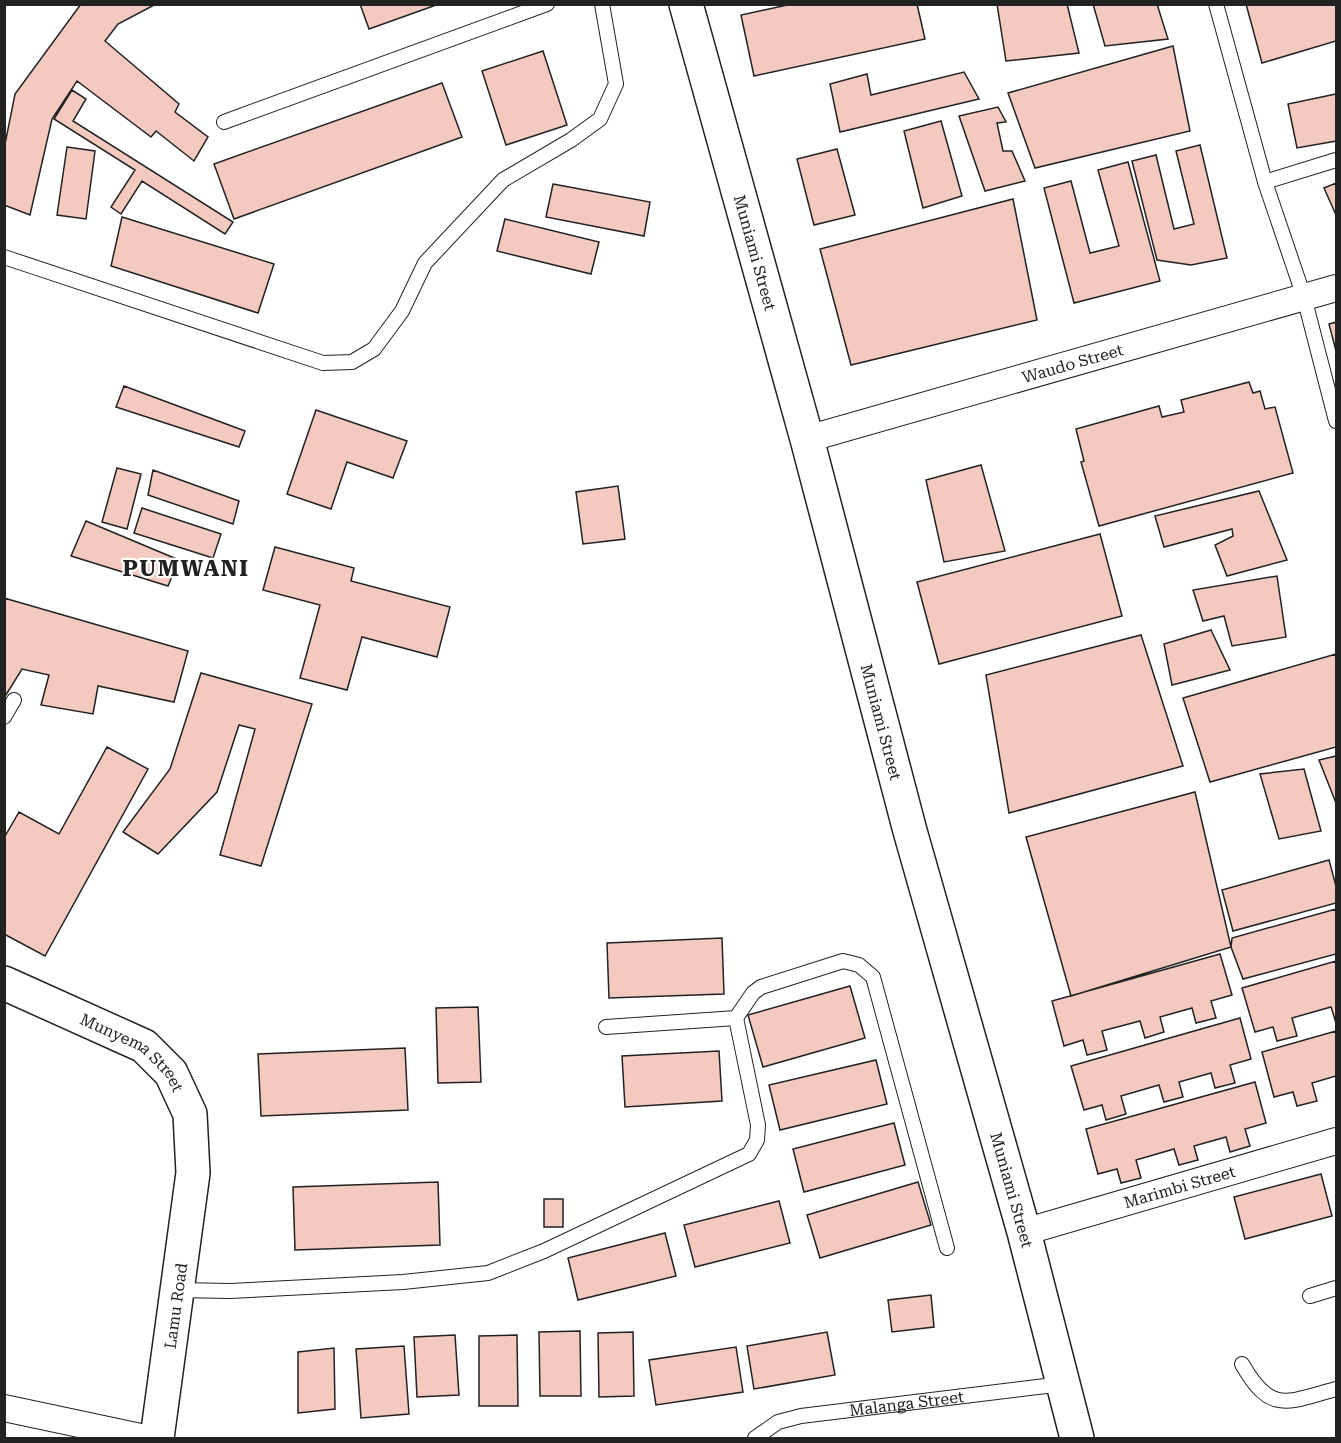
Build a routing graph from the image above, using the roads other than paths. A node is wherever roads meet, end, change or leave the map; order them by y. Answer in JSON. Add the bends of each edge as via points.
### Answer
{"nodes":[{"id":1,"x":547,"y":4,"type":"edge"},
{"id":2,"x":602,"y":4,"type":"edge"},
{"id":3,"x":686,"y":4,"type":"edge"},
{"id":4,"x":1216,"y":4,"type":"edge"},
{"id":5,"x":224,"y":122,"type":"dead end"},
{"id":6,"x":1336,"y":160,"type":"edge"},
{"id":7,"x":1265,"y":182,"type":"junction"},
{"id":8,"x":4,"y":257,"type":"edge"},
{"id":9,"x":1336,"y":288,"type":"edge"},
{"id":10,"x":1305,"y":297,"type":"junction"},
{"id":11,"x":1336,"y":420,"type":"edge"},
{"id":12,"x":807,"y":439,"type":"junction"},
{"id":13,"x":14,"y":700,"type":"dead end"},
{"id":14,"x":4,"y":717,"type":"edge"},
{"id":15,"x":4,"y":983,"type":"edge"},
{"id":16,"x":736,"y":1018,"type":"junction"},
{"id":17,"x":606,"y":1027,"type":"dead end"},
{"id":18,"x":1336,"y":1141,"type":"edge"},
{"id":19,"x":193,"y":1173,"type":"joint"},
{"id":20,"x":1024,"y":1232,"type":"junction"},
{"id":21,"x":947,"y":1248,"type":"dead end"},
{"id":22,"x":1336,"y":1288,"type":"edge"},
{"id":23,"x":178,"y":1290,"type":"junction"},
{"id":24,"x":1310,"y":1296,"type":"dead end"},
{"id":25,"x":1242,"y":1364,"type":"dead end"},
{"id":26,"x":1062,"y":1384,"type":"junction"},
{"id":27,"x":1336,"y":1389,"type":"edge"},
{"id":28,"x":4,"y":1408,"type":"edge"},
{"id":29,"x":145,"y":1438,"type":"edge"},
{"id":30,"x":157,"y":1438,"type":"edge"},
{"id":31,"x":755,"y":1438,"type":"edge"},
{"id":32,"x":1077,"y":1438,"type":"edge"}],
"edges":[{"from":1,"to":5,"type":"lane"},
{"from":2,"to":8,"type":"lane","via":[[616,84],[600,119],[503,180],[425,262],[402,311],[374,348],[352,362],[323,363]]},
{"from":3,"to":12,"type":"main road","name":"Muniami Street"},
{"from":4,"to":7,"type":"lane"},
{"from":6,"to":7,"type":"lane"},
{"from":7,"to":10,"type":"lane"},
{"from":9,"to":10,"type":"street","name":"Waudo Street"},
{"from":10,"to":11,"type":"lane"},
{"from":10,"to":12,"type":"street","name":"Waudo Street"},
{"from":12,"to":20,"type":"main road","name":"Muniami Street","via":[[913,842]]},
{"from":13,"to":14,"type":"lane"},
{"from":15,"to":19,"type":"main road","name":"Munyema Street","via":[[144,1046],[171,1072],[190,1114]]},
{"from":16,"to":17,"type":"lane"},
{"from":16,"to":21,"type":"lane","via":[[761,987],[843,961],[858,965],[873,977]]},
{"from":16,"to":23,"type":"lane","via":[[758,1125],[758,1140],[749,1154],[544,1251],[488,1273],[403,1282]]},
{"from":18,"to":20,"type":"street","name":"Marimbi Street"},
{"from":19,"to":23,"type":"main road","name":"Lamu Road"},
{"from":20,"to":26,"type":"main road","name":"Muniami Street"},
{"from":22,"to":24,"type":"lane"},
{"from":23,"to":30,"type":"main road","name":"Lamu Road"},
{"from":25,"to":27,"type":"lane","via":[[1266,1395],[1285,1403]]},
{"from":26,"to":31,"type":"lane","name":"Malanga Street","via":[[801,1416],[778,1422]]},
{"from":26,"to":32,"type":"main road","name":"Muniami Street"},
{"from":28,"to":29,"type":"street"}]}
